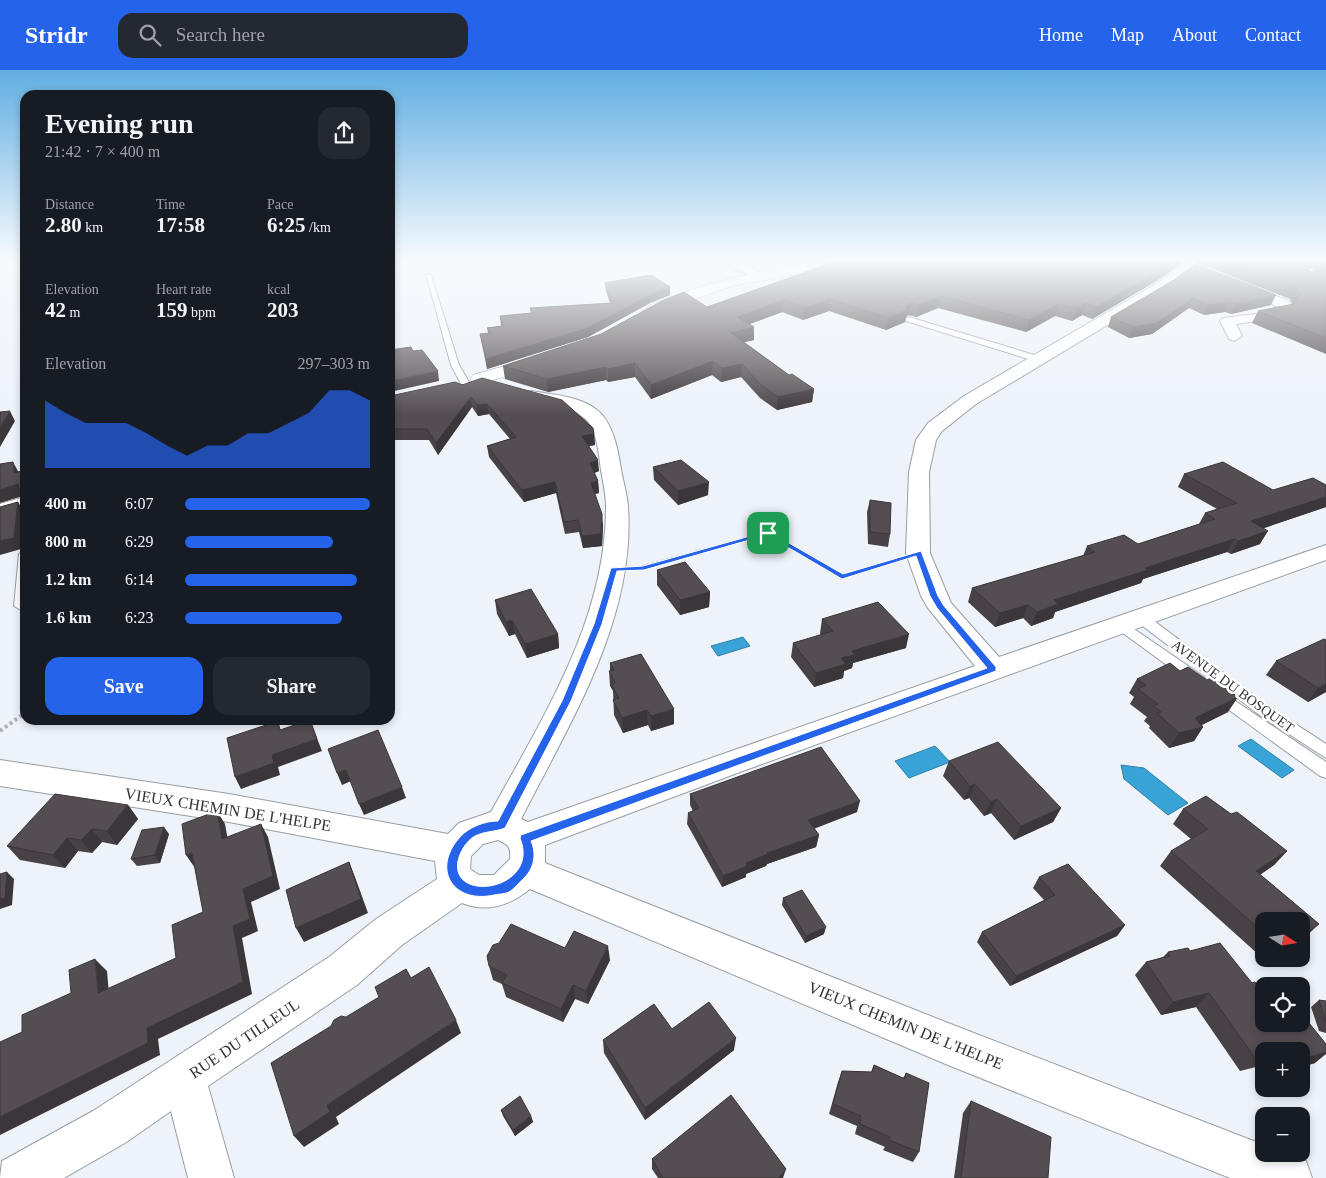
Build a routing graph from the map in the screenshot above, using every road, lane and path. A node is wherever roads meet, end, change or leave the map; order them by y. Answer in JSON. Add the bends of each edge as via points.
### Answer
{"nodes":[{"id":1,"x":439,"y":311,"type":"edge"},
{"id":2,"x":664,"y":311,"type":"edge"},
{"id":3,"x":1122,"y":311,"type":"edge"},
{"id":4,"x":1282,"y":311,"type":"edge"},
{"id":5,"x":643,"y":319,"type":"edge"},
{"id":6,"x":909,"y":319,"type":"edge"},
{"id":7,"x":1234,"y":336,"type":"dead end"},
{"id":8,"x":558,"y":358,"type":"edge"},
{"id":9,"x":1041,"y":360,"type":"junction"},
{"id":10,"x":472,"y":381,"type":"junction"},
{"id":11,"x":445,"y":386,"type":"edge"},
{"id":12,"x":20,"y":506,"type":"edge"},
{"id":13,"x":0,"y":512,"type":"edge"},
{"id":14,"x":1326,"y":552,"type":"edge"},
{"id":15,"x":918,"y":553,"type":"junction"},
{"id":16,"x":614,"y":569,"type":"junction"},
{"id":17,"x":1131,"y":621,"type":"junction"},
{"id":18,"x":993,"y":669,"type":"junction"},
{"id":19,"x":20,"y":717,"type":"edge"},
{"id":20,"x":0,"y":731,"type":"edge"},
{"id":21,"x":1326,"y":752,"type":"edge"},
{"id":22,"x":1326,"y":771,"type":"edge"},
{"id":23,"x":0,"y":773,"type":"edge"},
{"id":24,"x":517,"y":845,"type":"junction"},
{"id":25,"x":457,"y":867,"type":"junction"},
{"id":26,"x":184,"y":1077,"type":"junction"},
{"id":27,"x":18,"y":1178,"type":"edge"},
{"id":28,"x":211,"y":1178,"type":"edge"},
{"id":29,"x":1289,"y":1178,"type":"edge"}],
"edges":[{"from":1,"to":10,"type":"lane","via":[[455,365]]},
{"from":2,"to":5,"type":"main road"},
{"from":3,"to":9,"type":"street"},
{"from":4,"to":7,"type":"street","via":[[1269,316],[1227,321]]},
{"from":6,"to":9,"type":"lane"},
{"from":8,"to":10,"type":"main road"},
{"from":9,"to":15,"type":"street","via":[[970,400],[935,427],[926,440],[919,472]]},
{"from":10,"to":11,"type":"main road"},
{"from":10,"to":16,"type":"street","via":[[591,413],[609,456],[616,495]]},
{"from":12,"to":13,"type":"main road"},
{"from":14,"to":17,"type":"street"},
{"from":15,"to":16,"type":"path","via":[[842,576],[768,533],[644,568]]},
{"from":15,"to":18,"type":"street","via":[[941,608]]},
{"from":16,"to":24,"type":"street","via":[[598,624],[567,701]]},
{"from":17,"to":18,"type":"street"},
{"from":17,"to":21,"type":"lane","name":"AVENUE DU BOSQUET"},
{"from":17,"to":22,"type":"lane","name":"AVENUE DU BOSQUET"},
{"from":18,"to":24,"type":"street"},
{"from":19,"to":20,"type":"path"},
{"from":23,"to":25,"type":"street","name":"VIEUX CHEMIN DE L'HELPE","via":[[229,808]]},
{"from":24,"to":25,"type":"street","via":[[490,826],[474,831],[461,841]]},
{"from":24,"to":25,"type":"street","name":"VIEUX CHEMIN DE L'HELPE","via":[[506,888],[481,893],[469,890]]},
{"from":24,"to":29,"type":"street","name":"VIEUX CHEMIN DE L'HELPE","via":[[948,1044]]},
{"from":25,"to":26,"type":"street","name":"RUE DU TILLEUL","via":[[343,971]]},
{"from":26,"to":27,"type":"street","name":"RUE DU TILLEUL","via":[[109,1127]]},
{"from":26,"to":28,"type":"street"}]}
